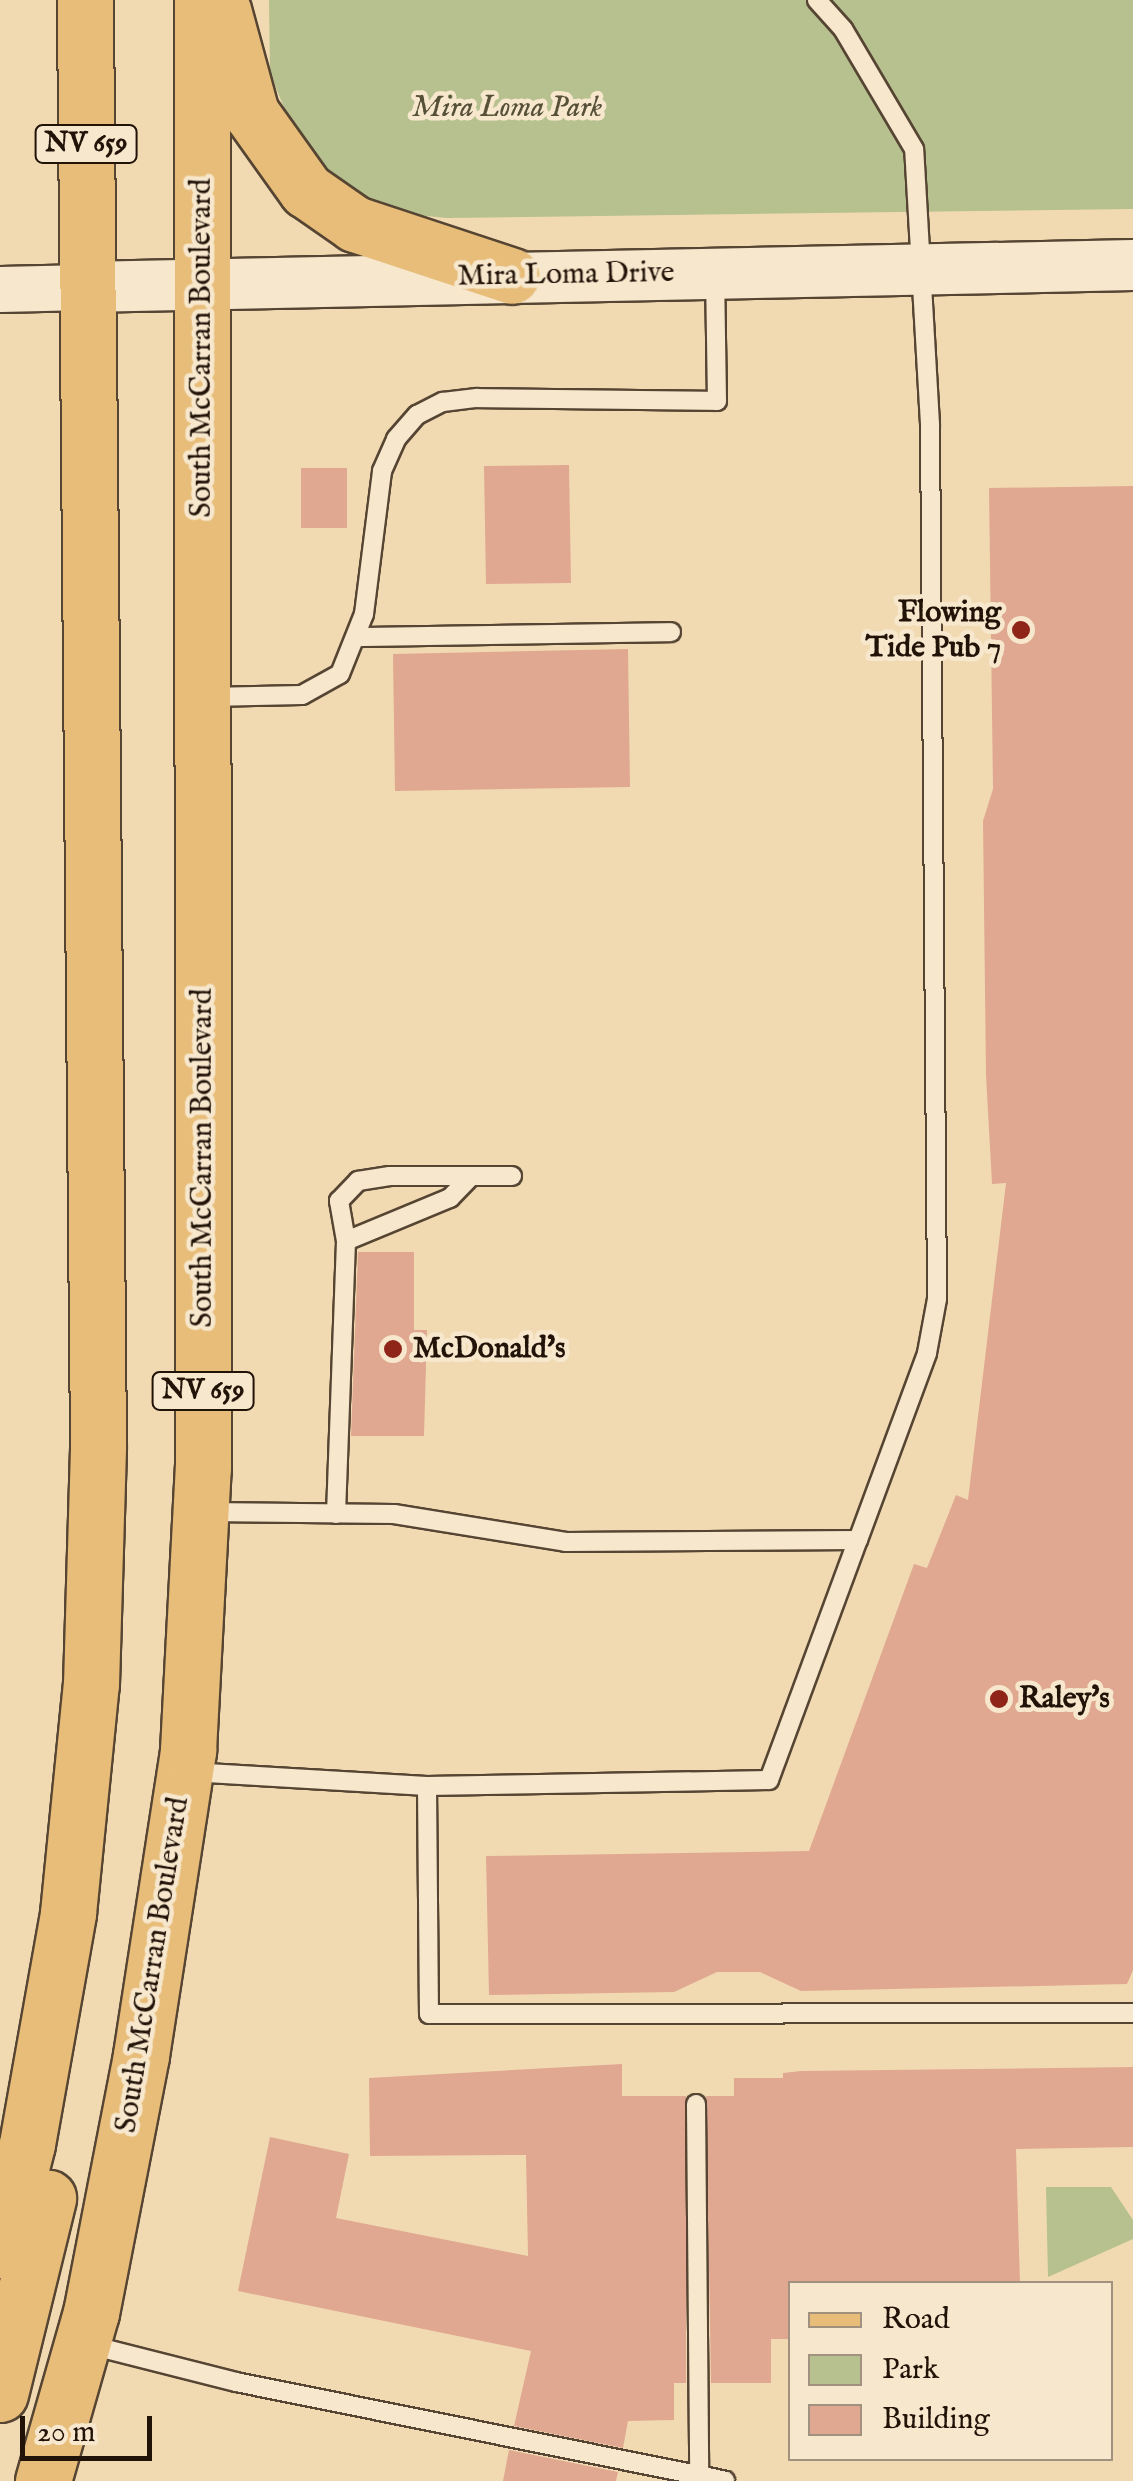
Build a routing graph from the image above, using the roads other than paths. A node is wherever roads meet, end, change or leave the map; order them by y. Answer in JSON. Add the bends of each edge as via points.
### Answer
{"nodes":[{"id":1,"x":86,"y":0,"type":"edge"},
{"id":2,"x":202,"y":0,"type":"edge"},
{"id":3,"x":221,"y":0,"type":"edge"},
{"id":4,"x":817,"y":0,"type":"edge"},
{"id":5,"x":1133,"y":265,"type":"edge"},
{"id":6,"x":922,"y":268,"type":"junction"},
{"id":7,"x":715,"y":271,"type":"junction"},
{"id":8,"x":512,"y":276,"type":"junction"},
{"id":9,"x":202,"y":286,"type":"junction"},
{"id":10,"x":86,"y":288,"type":"junction"},
{"id":11,"x":0,"y":289,"type":"edge"},
{"id":12,"x":671,"y":632,"type":"dead end"},
{"id":13,"x":358,"y":637,"type":"junction"},
{"id":14,"x":202,"y":697,"type":"junction"},
{"id":15,"x":471,"y":1176,"type":"junction"},
{"id":16,"x":512,"y":1176,"type":"dead end"},
{"id":17,"x":346,"y":1242,"type":"junction"},
{"id":18,"x":201,"y":1511,"type":"junction"},
{"id":19,"x":336,"y":1514,"type":"junction"},
{"id":20,"x":858,"y":1540,"type":"junction"},
{"id":21,"x":185,"y":1771,"type":"junction"},
{"id":22,"x":427,"y":1786,"type":"junction"},
{"id":23,"x":61,"y":1952,"type":"junction"},
{"id":24,"x":1133,"y":2013,"type":"edge"},
{"id":25,"x":696,"y":2104,"type":"dead end"},
{"id":26,"x":0,"y":2250,"type":"edge"},
{"id":27,"x":82,"y":2343,"type":"junction"},
{"id":28,"x":0,"y":2394,"type":"edge"},
{"id":29,"x":700,"y":2476,"type":"junction"},
{"id":30,"x":43,"y":2481,"type":"edge"},
{"id":31,"x":726,"y":2481,"type":"edge"}],
"edges":[{"from":1,"to":10,"type":"main road","number":"NV 659"},
{"from":2,"to":9,"type":"main road","name":"South McCarran Boulevard","number":"NV 659"},
{"from":3,"to":8,"type":"main road","via":[[251,113],[306,190],[355,224]]},
{"from":4,"to":6,"type":"lane","via":[[843,29],[914,149]]},
{"from":5,"to":6,"type":"main road","name":"Mira Loma Drive"},
{"from":6,"to":7,"type":"main road","name":"Mira Loma Drive"},
{"from":6,"to":20,"type":"lane","via":[[941,1232],[927,1353]]},
{"from":7,"to":8,"type":"main road","name":"Mira Loma Drive"},
{"from":7,"to":13,"type":"lane","via":[[717,401],[477,398],[443,402],[417,415],[382,470]]},
{"from":8,"to":9,"type":"main road","name":"Mira Loma Drive"},
{"from":9,"to":10,"type":"main road","name":"Mira Loma Drive"},
{"from":9,"to":14,"type":"main road","name":"South McCarran Boulevard","number":"NV 659"},
{"from":10,"to":11,"type":"street","name":"Mira Loma Drive"},
{"from":10,"to":23,"type":"main road","number":"NV 659","via":[[98,1445],[90,1684]]},
{"from":12,"to":13,"type":"lane"},
{"from":13,"to":14,"type":"lane","via":[[340,674],[302,695]]},
{"from":14,"to":18,"type":"main road","name":"South McCarran Boulevard","number":"NV 659"},
{"from":15,"to":16,"type":"lane"},
{"from":15,"to":17,"type":"lane","via":[[450,1198]]},
{"from":15,"to":17,"type":"lane","via":[[358,1181],[339,1202]]},
{"from":17,"to":19,"type":"lane"},
{"from":18,"to":19,"type":"lane"},
{"from":18,"to":21,"type":"main road","name":"South McCarran Boulevard","number":"NV 659"},
{"from":19,"to":20,"type":"lane","via":[[442,1519],[566,1542]]},
{"from":20,"to":22,"type":"lane","via":[[769,1780]]},
{"from":21,"to":22,"type":"lane"},
{"from":21,"to":27,"type":"main road","name":"South McCarran Boulevard","number":"NV 659","via":[[141,2055]]},
{"from":22,"to":24,"type":"lane","via":[[430,2014]]},
{"from":23,"to":26,"type":"main road","number":"NV 659","via":[[27,2144]]},
{"from":23,"to":28,"type":"main road","via":[[83,2005],[39,2245]]},
{"from":25,"to":29,"type":"lane"},
{"from":27,"to":29,"type":"lane","via":[[236,2382]]},
{"from":27,"to":30,"type":"main road","name":"South McCarran Boulevard","number":"NV 659"},
{"from":29,"to":31,"type":"lane"}]}
